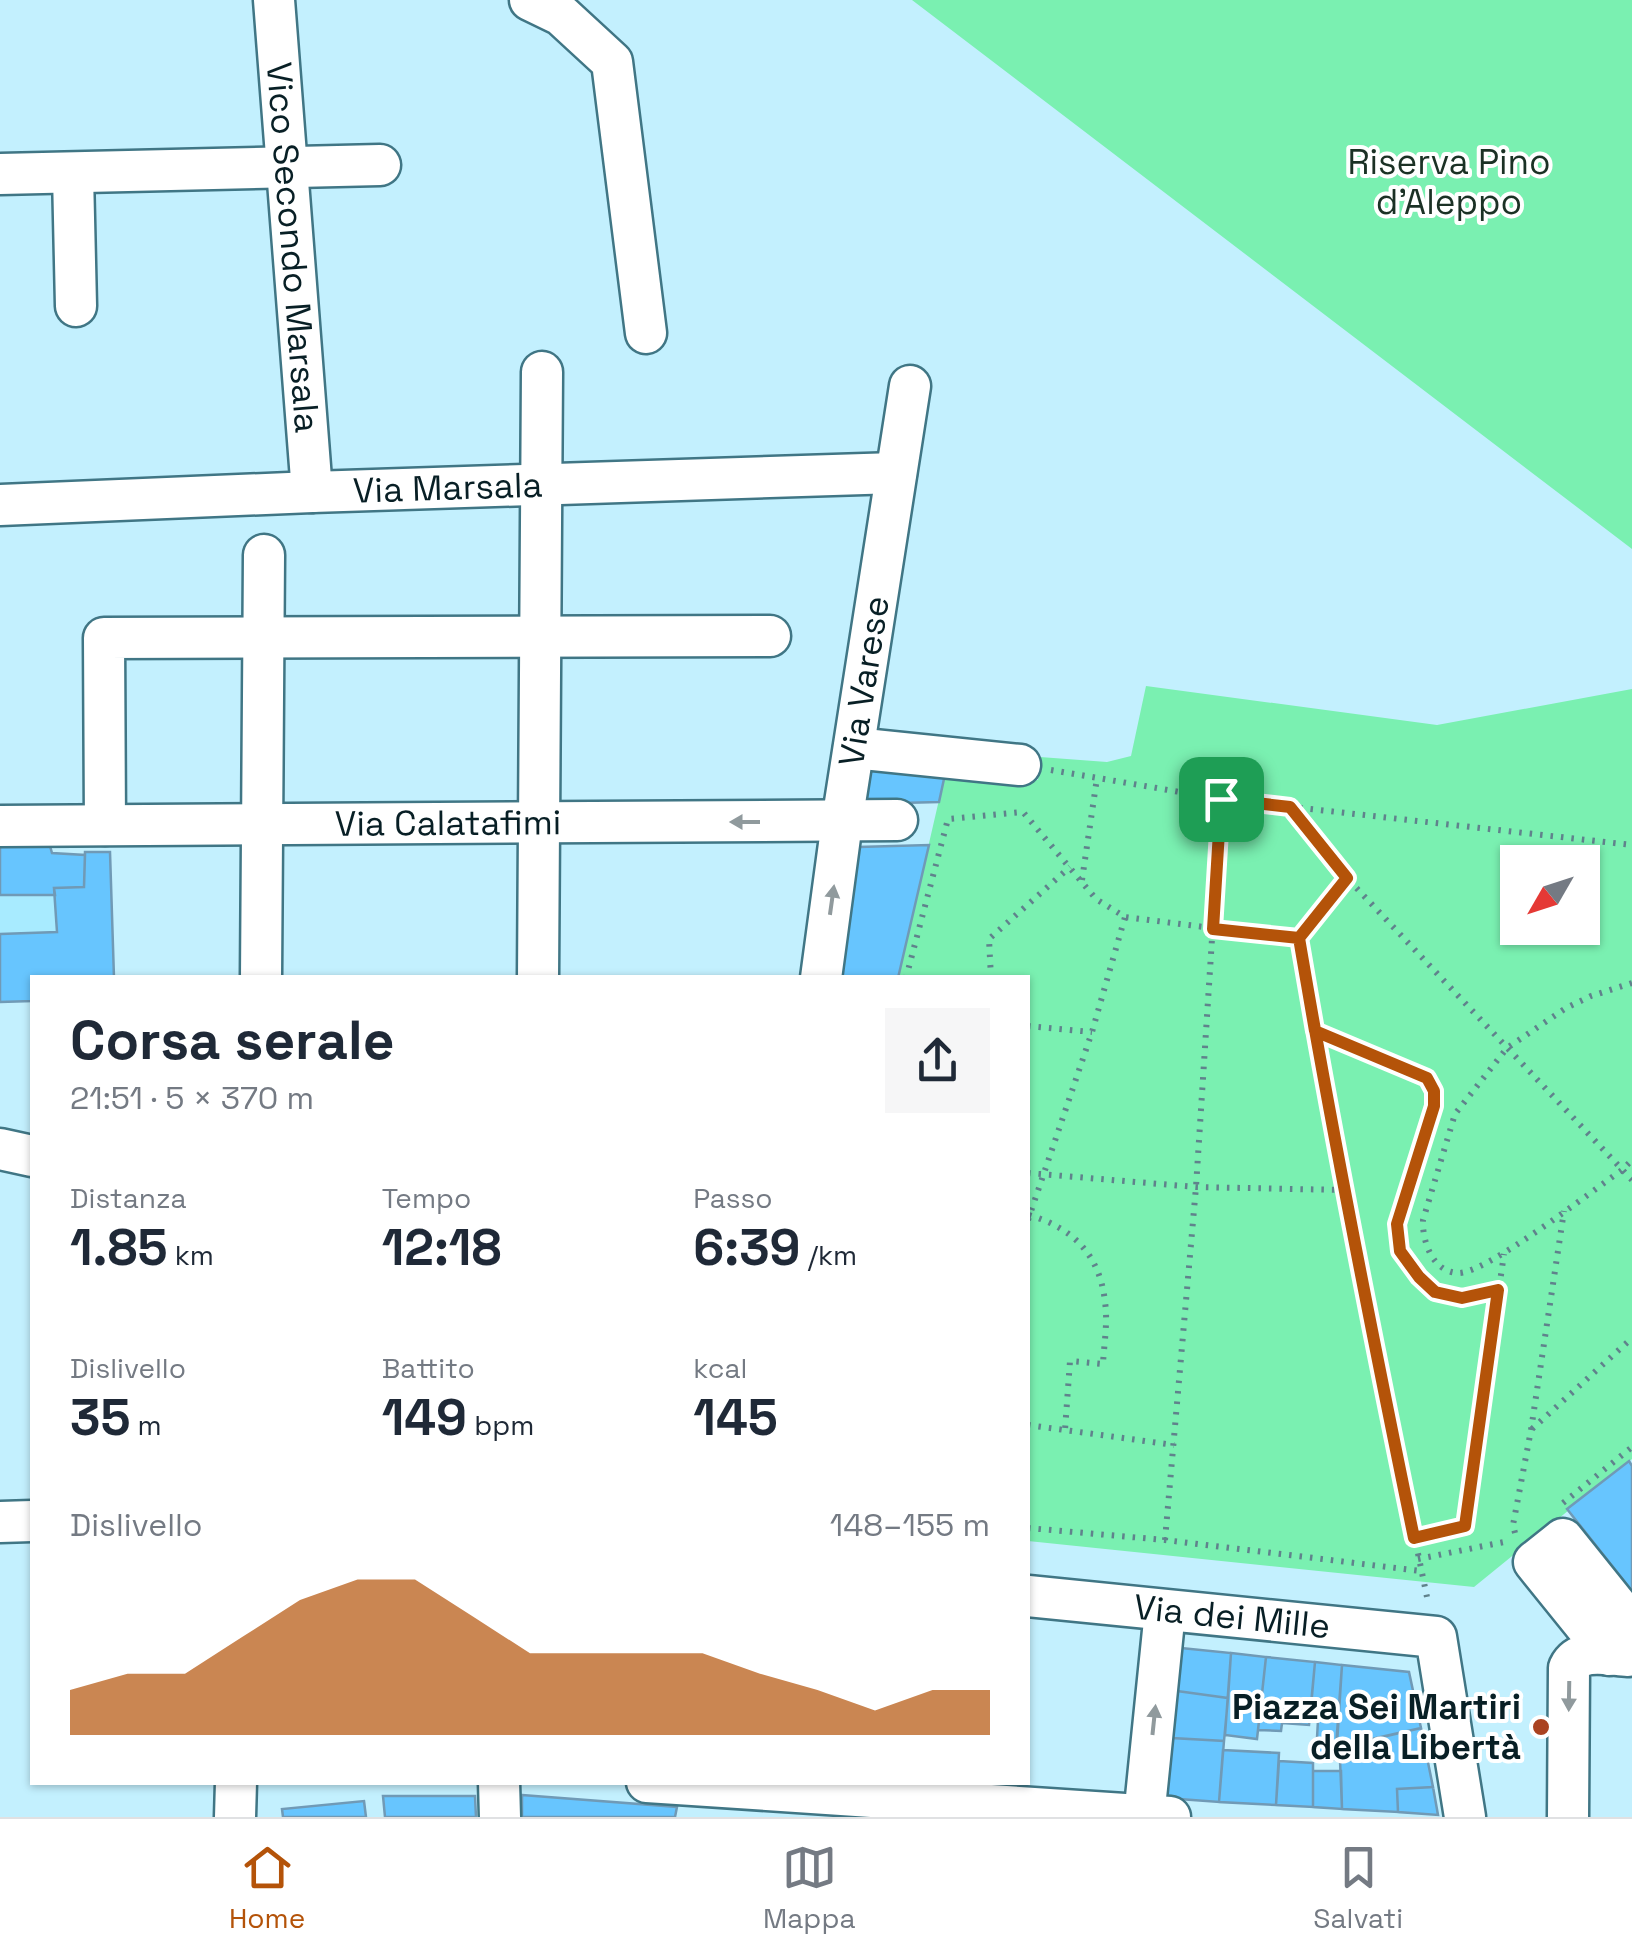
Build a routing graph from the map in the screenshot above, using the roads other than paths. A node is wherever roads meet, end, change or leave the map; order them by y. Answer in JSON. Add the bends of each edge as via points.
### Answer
{"nodes":[{"id":1,"x":274,"y":0,"type":"edge"},
{"id":2,"x":530,"y":0,"type":"edge"},
{"id":3,"x":380,"y":165,"type":"dead end"},
{"id":4,"x":288,"y":168,"type":"junction"},
{"id":5,"x":0,"y":174,"type":"edge"},
{"id":6,"x":72,"y":174,"type":"junction"},
{"id":7,"x":76,"y":306,"type":"dead end"},
{"id":8,"x":646,"y":333,"type":"dead end"},
{"id":9,"x":542,"y":372,"type":"dead end"},
{"id":10,"x":910,"y":386,"type":"dead end"},
{"id":11,"x":896,"y":473,"type":"junction"},
{"id":12,"x":542,"y":484,"type":"junction"},
{"id":13,"x":312,"y":492,"type":"junction"},
{"id":14,"x":0,"y":505,"type":"edge"},
{"id":15,"x":264,"y":556,"type":"dead end"},
{"id":16,"x":541,"y":636,"type":"junction"},
{"id":17,"x":770,"y":636,"type":"dead end"},
{"id":18,"x":264,"y":638,"type":"junction"},
{"id":19,"x":854,"y":748,"type":"junction"},
{"id":20,"x":1020,"y":765,"type":"road end"},
{"id":21,"x":897,"y":820,"type":"dead end"},
{"id":22,"x":540,"y":822,"type":"junction"},
{"id":23,"x":842,"y":822,"type":"junction"},
{"id":24,"x":262,"y":824,"type":"junction"},
{"id":25,"x":105,"y":825,"type":"junction"},
{"id":26,"x":0,"y":826,"type":"edge"},
{"id":27,"x":261,"y":975,"type":"edge"},
{"id":28,"x":538,"y":975,"type":"edge"},
{"id":29,"x":821,"y":975,"type":"edge"},
{"id":30,"x":0,"y":1149,"type":"edge"},
{"id":31,"x":30,"y":1156,"type":"edge"},
{"id":32,"x":30,"y":1521,"type":"edge"},
{"id":33,"x":0,"y":1522,"type":"edge"},
{"id":34,"x":1030,"y":1596,"type":"edge"},
{"id":35,"x":1165,"y":1611,"type":"junction"},
{"id":36,"x":1624,"y":1646,"type":"edge"},
{"id":37,"x":236,"y":1785,"type":"edge"},
{"id":38,"x":499,"y":1785,"type":"edge"},
{"id":39,"x":657,"y":1785,"type":"edge"},
{"id":40,"x":690,"y":1795,"type":"edge"},
{"id":41,"x":1152,"y":1816,"type":"edge"},
{"id":42,"x":235,"y":1817,"type":"edge"},
{"id":43,"x":500,"y":1817,"type":"edge"},
{"id":44,"x":1464,"y":1817,"type":"edge"},
{"id":45,"x":1568,"y":1817,"type":"edge"}],
"edges":[{"from":1,"to":4,"type":"street","name":"Vico Secondo Marsala"},
{"from":2,"to":8,"type":"street","via":[[561,15],[612,62]]},
{"from":3,"to":4,"type":"street"},
{"from":4,"to":6,"type":"street"},
{"from":4,"to":13,"type":"street","name":"Vico Secondo Marsala"},
{"from":5,"to":6,"type":"street"},
{"from":6,"to":7,"type":"street"},
{"from":9,"to":12,"type":"street"},
{"from":10,"to":11,"type":"street","name":"Via Varese"},
{"from":11,"to":12,"type":"street","name":"Via Marsala"},
{"from":11,"to":19,"type":"street","name":"Via Varese"},
{"from":12,"to":13,"type":"street","name":"Via Marsala"},
{"from":12,"to":16,"type":"street"},
{"from":13,"to":14,"type":"street","name":"Via Marsala"},
{"from":15,"to":18,"type":"street"},
{"from":16,"to":17,"type":"street"},
{"from":16,"to":18,"type":"street"},
{"from":16,"to":22,"type":"street"},
{"from":18,"to":24,"type":"street"},
{"from":18,"to":25,"type":"street","via":[[104,638]]},
{"from":19,"to":20,"type":"street"},
{"from":19,"to":23,"type":"street","name":"Via Varese"},
{"from":21,"to":23,"type":"street","name":"Via Calatafimi"},
{"from":23,"to":22,"type":"street","name":"Via Calatafimi","one_way":true},
{"from":22,"to":24,"type":"street","name":"Via Calatafimi"},
{"from":22,"to":28,"type":"street"},
{"from":29,"to":23,"type":"street","name":"Via Varese","one_way":true},
{"from":24,"to":25,"type":"street","name":"Via Calatafimi"},
{"from":24,"to":27,"type":"street"},
{"from":25,"to":26,"type":"street","name":"Via Calatafimi"},
{"from":30,"to":31,"type":"street"},
{"from":32,"to":33,"type":"street"},
{"from":34,"to":35,"type":"street","name":"Via dei Mille"},
{"from":41,"to":35,"type":"street","one_way":true},
{"from":35,"to":44,"type":"street","name":"Via dei Mille","via":[[1436,1637]]},
{"from":36,"to":45,"type":"street","one_way":true,"via":[[1578,1656],[1569,1668]]},
{"from":37,"to":42,"type":"street"},
{"from":38,"to":43,"type":"street"},
{"from":39,"to":40,"type":"street"},
{"from":40,"to":41,"type":"street"}]}
